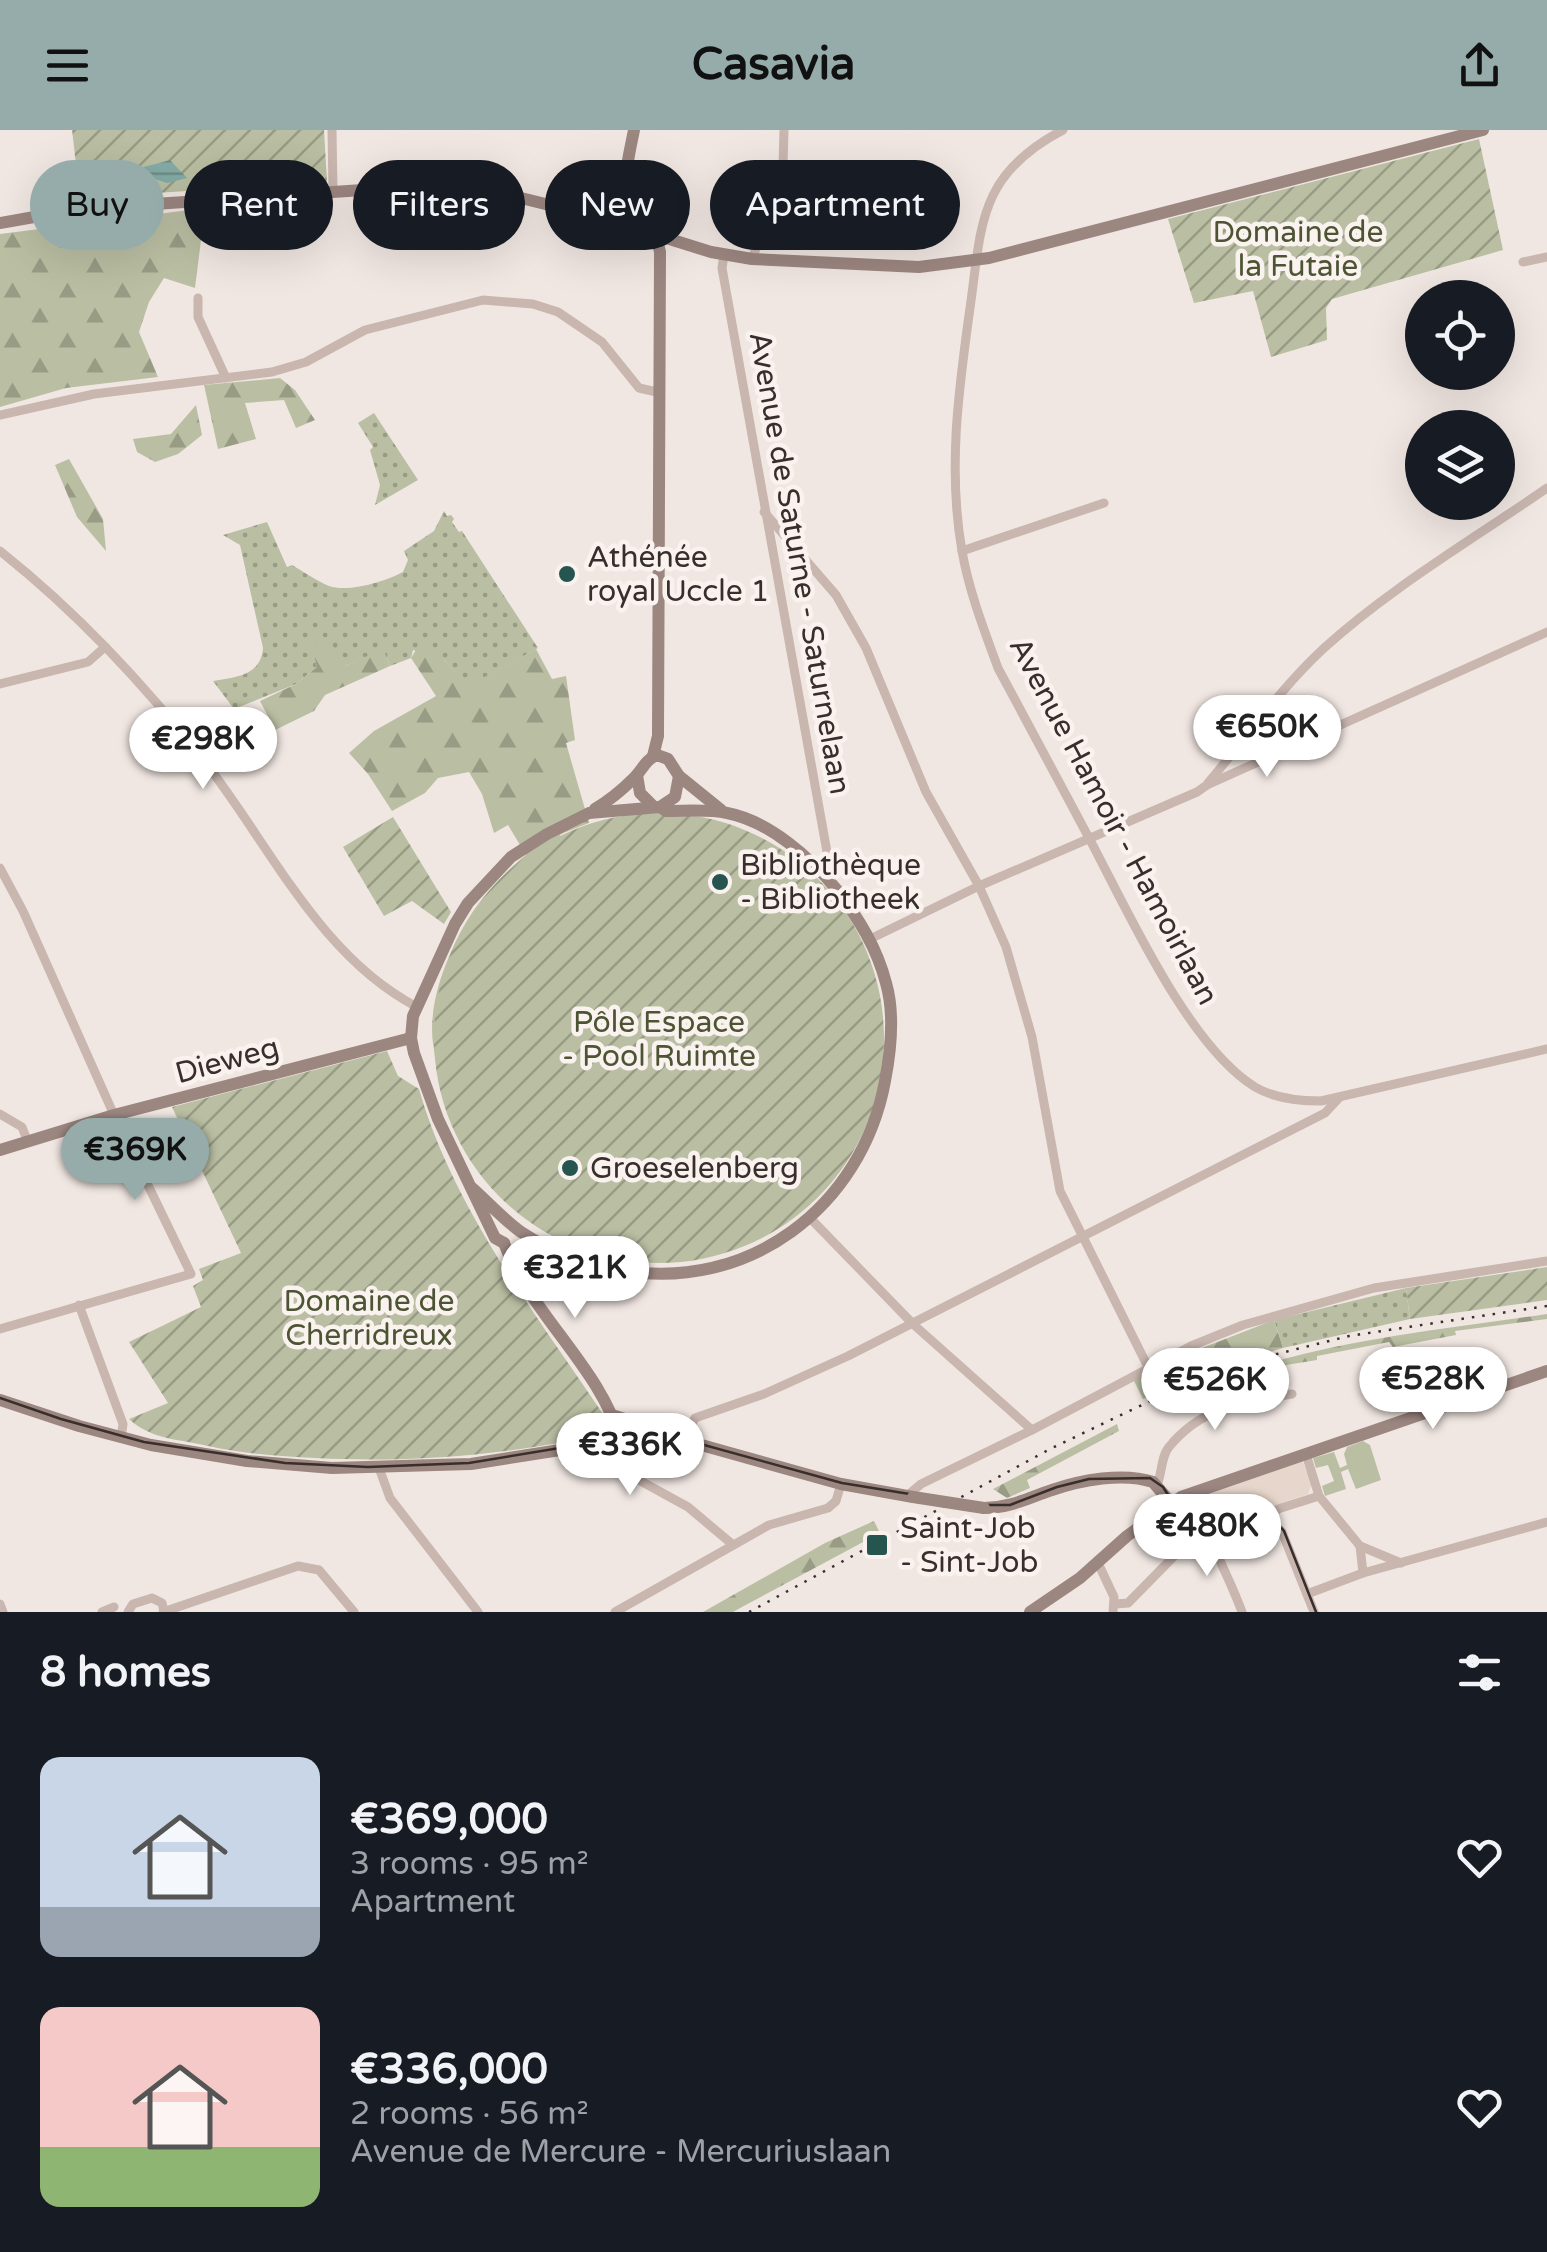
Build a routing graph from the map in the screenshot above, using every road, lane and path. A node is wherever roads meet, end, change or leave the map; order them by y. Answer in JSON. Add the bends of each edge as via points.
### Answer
{"nodes":[{"id":1,"x":332,"y":130,"type":"edge"},
{"id":2,"x":634,"y":130,"type":"edge"},
{"id":3,"x":784,"y":130,"type":"edge"},
{"id":4,"x":1063,"y":130,"type":"edge"},
{"id":5,"x":1483,"y":130,"type":"edge"},
{"id":6,"x":332,"y":160,"type":"edge"},
{"id":7,"x":629,"y":160,"type":"edge"},
{"id":8,"x":333,"y":190,"type":"edge"},
{"id":9,"x":184,"y":201,"type":"edge"},
{"id":10,"x":545,"y":205,"type":"edge"},
{"id":11,"x":0,"y":223,"type":"edge"},
{"id":12,"x":690,"y":246,"type":"edge"},
{"id":13,"x":660,"y":250,"type":"edge"},
{"id":14,"x":724,"y":256,"type":"junction"},
{"id":15,"x":1547,"y":257,"type":"edge"},
{"id":16,"x":752,"y":259,"type":"junction"},
{"id":17,"x":976,"y":260,"type":"junction"},
{"id":18,"x":1523,"y":262,"type":"dead end"},
{"id":19,"x":198,"y":298,"type":"dead end"},
{"id":20,"x":226,"y":378,"type":"junction"},
{"id":21,"x":657,"y":392,"type":"junction"},
{"id":22,"x":0,"y":415,"type":"edge"},
{"id":23,"x":1547,"y":488,"type":"edge"},
{"id":24,"x":1104,"y":503,"type":"dead end"},
{"id":25,"x":764,"y":512,"type":"junction"},
{"id":26,"x":0,"y":551,"type":"edge"},
{"id":27,"x":962,"y":551,"type":"junction"},
{"id":28,"x":1547,"y":632,"type":"edge"},
{"id":29,"x":105,"y":647,"type":"junction"},
{"id":30,"x":0,"y":684,"type":"edge"},
{"id":31,"x":1265,"y":713,"type":"junction"},
{"id":32,"x":1286,"y":751,"type":"junction"},
{"id":33,"x":659,"y":756,"type":"junction"},
{"id":34,"x":1234,"y":763,"type":"junction"},
{"id":35,"x":638,"y":775,"type":"junction"},
{"id":36,"x":679,"y":776,"type":"junction"},
{"id":37,"x":1207,"y":785,"type":"junction"},
{"id":38,"x":657,"y":807,"type":"junction"},
{"id":39,"x":724,"y":812,"type":"junction"},
{"id":40,"x":589,"y":813,"type":"junction"},
{"id":41,"x":1090,"y":840,"type":"junction"},
{"id":42,"x":0,"y":868,"type":"edge"},
{"id":43,"x":828,"y":879,"type":"junction"},
{"id":44,"x":980,"y":886,"type":"junction"},
{"id":45,"x":870,"y":939,"type":"junction"},
{"id":46,"x":417,"y":1007,"type":"junction"},
{"id":47,"x":410,"y":1038,"type":"junction"},
{"id":48,"x":1547,"y":1050,"type":"edge"},
{"id":49,"x":1338,"y":1099,"type":"junction"},
{"id":50,"x":0,"y":1114,"type":"edge"},
{"id":51,"x":114,"y":1116,"type":"junction"},
{"id":52,"x":27,"y":1140,"type":"junction"},
{"id":53,"x":0,"y":1150,"type":"edge"},
{"id":54,"x":471,"y":1187,"type":"junction"},
{"id":55,"x":810,"y":1218,"type":"junction"},
{"id":56,"x":505,"y":1219,"type":"junction"},
{"id":57,"x":516,"y":1229,"type":"junction"},
{"id":58,"x":493,"y":1231,"type":"junction"},
{"id":59,"x":1082,"y":1237,"type":"junction"},
{"id":60,"x":504,"y":1243,"type":"junction"},
{"id":61,"x":1547,"y":1261,"type":"edge"},
{"id":62,"x":79,"y":1305,"type":"junction"},
{"id":63,"x":913,"y":1324,"type":"junction"},
{"id":64,"x":0,"y":1329,"type":"edge"},
{"id":65,"x":1148,"y":1367,"type":"junction"},
{"id":66,"x":1547,"y":1370,"type":"edge"},
{"id":67,"x":1292,"y":1394,"type":"dead end"},
{"id":68,"x":0,"y":1400,"type":"edge"},
{"id":69,"x":614,"y":1416,"type":"junction"},
{"id":70,"x":1032,"y":1430,"type":"junction"},
{"id":71,"x":645,"y":1434,"type":"junction"},
{"id":72,"x":121,"y":1438,"type":"junction"},
{"id":73,"x":683,"y":1438,"type":"junction"},
{"id":74,"x":624,"y":1439,"type":"junction"},
{"id":75,"x":1306,"y":1454,"type":"junction"},
{"id":76,"x":386,"y":1468,"type":"junction"},
{"id":77,"x":841,"y":1484,"type":"junction"},
{"id":78,"x":1157,"y":1485,"type":"junction"},
{"id":79,"x":910,"y":1496,"type":"junction"},
{"id":80,"x":1319,"y":1496,"type":"junction"},
{"id":81,"x":1170,"y":1502,"type":"junction"},
{"id":82,"x":1268,"y":1518,"type":"junction"},
{"id":83,"x":1547,"y":1522,"type":"edge"},
{"id":84,"x":1209,"y":1532,"type":"junction"},
{"id":85,"x":1187,"y":1543,"type":"dead end"},
{"id":86,"x":732,"y":1544,"type":"junction"},
{"id":87,"x":1360,"y":1546,"type":"junction"},
{"id":88,"x":1098,"y":1563,"type":"junction"},
{"id":89,"x":1401,"y":1564,"type":"junction"},
{"id":90,"x":1363,"y":1574,"type":"junction"},
{"id":91,"x":1308,"y":1594,"type":"junction"},
{"id":92,"x":0,"y":1604,"type":"edge"},
{"id":93,"x":114,"y":1607,"type":"dead end"},
{"id":94,"x":1115,"y":1608,"type":"edge"},
{"id":95,"x":164,"y":1611,"type":"edge"},
{"id":96,"x":3,"y":1612,"type":"edge"},
{"id":97,"x":102,"y":1612,"type":"edge"},
{"id":98,"x":128,"y":1612,"type":"edge"},
{"id":99,"x":354,"y":1612,"type":"edge"},
{"id":100,"x":478,"y":1612,"type":"edge"},
{"id":101,"x":615,"y":1612,"type":"edge"},
{"id":102,"x":1030,"y":1612,"type":"edge"},
{"id":103,"x":1242,"y":1612,"type":"edge"},
{"id":104,"x":1314,"y":1612,"type":"edge"}],
"edges":[{"from":1,"to":6,"type":"street"},
{"from":2,"to":7,"type":"street"},
{"from":3,"to":16,"type":"street","via":[[783,165]]},
{"from":4,"to":17,"type":"street","name":"Avenue Hamoir - Hamoirlaan","via":[[1026,153],[998,184],[984,211]]},
{"from":5,"to":17,"type":"street"},
{"from":8,"to":10,"type":"street","via":[[393,188]]},
{"from":9,"to":11,"type":"street"},
{"from":12,"to":14,"type":"street"},
{"from":13,"to":21,"type":"street"},
{"from":14,"to":16,"type":"street"},
{"from":14,"to":25,"type":"street","name":"Avenue de Saturne - Saturnelaan"},
{"from":15,"to":18,"type":"street"},
{"from":16,"to":17,"type":"street","via":[[876,266]]},
{"from":17,"to":27,"type":"street","name":"Avenue Hamoir - Hamoirlaan","via":[[955,417]]},
{"from":19,"to":20,"type":"street","via":[[198,318]]},
{"from":20,"to":21,"type":"street","via":[[306,362],[382,324],[508,300],[558,312],[582,326],[639,388]]},
{"from":20,"to":22,"type":"street","via":[[94,394]]},
{"from":21,"to":33,"type":"street"},
{"from":23,"to":31,"type":"street","via":[[1326,646]]},
{"from":24,"to":27,"type":"street"},
{"from":25,"to":43,"type":"street","name":"Avenue de Saturne - Saturnelaan"},
{"from":25,"to":44,"type":"street","via":[[836,595],[866,648],[926,792]]},
{"from":26,"to":29,"type":"street"},
{"from":27,"to":41,"type":"street","name":"Avenue Hamoir - Hamoirlaan","via":[[998,668]]},
{"from":28,"to":32,"type":"street"},
{"from":29,"to":30,"type":"street","via":[[88,662]]},
{"from":29,"to":46,"type":"street","via":[[209,768],[308,909],[392,994]]},
{"from":31,"to":32,"type":"street"},
{"from":31,"to":34,"type":"street"},
{"from":32,"to":34,"type":"street"},
{"from":33,"to":35,"type":"street"},
{"from":33,"to":36,"type":"street"},
{"from":34,"to":37,"type":"street"},
{"from":34,"to":37,"type":"street"},
{"from":35,"to":38,"type":"street","via":[[640,793]]},
{"from":35,"to":40,"type":"street"},
{"from":36,"to":38,"type":"street","via":[[675,797]]},
{"from":36,"to":39,"type":"street"},
{"from":37,"to":41,"type":"street"},
{"from":38,"to":39,"type":"street"},
{"from":38,"to":40,"type":"street"},
{"from":39,"to":43,"type":"street","via":[[770,832]]},
{"from":40,"to":46,"type":"street","via":[[526,846],[468,903]]},
{"from":41,"to":44,"type":"street"},
{"from":41,"to":49,"type":"street","name":"Avenue Hamoir - Hamoirlaan","via":[[1168,986],[1233,1070],[1285,1098]]},
{"from":42,"to":51,"type":"street"},
{"from":43,"to":45,"type":"street"},
{"from":44,"to":45,"type":"street"},
{"from":44,"to":59,"type":"street","via":[[1032,1038],[1060,1191]]},
{"from":45,"to":55,"type":"street","via":[[888,986],[883,1095],[858,1161]]},
{"from":46,"to":47,"type":"street"},
{"from":47,"to":51,"type":"street","name":"Dieweg"},
{"from":47,"to":54,"type":"street"},
{"from":48,"to":49,"type":"street","name":"Avenue Hamoir - Hamoirlaan"},
{"from":49,"to":59,"type":"street","via":[[1326,1113]]},
{"from":50,"to":52,"type":"street","via":[[22,1127]]},
{"from":51,"to":52,"type":"street","name":"Dieweg"},
{"from":51,"to":62,"type":"street","via":[[191,1274]]},
{"from":52,"to":53,"type":"street","name":"Dieweg"},
{"from":54,"to":56,"type":"street"},
{"from":54,"to":58,"type":"street"},
{"from":55,"to":57,"type":"street","via":[[746,1257],[658,1275],[590,1263]]},
{"from":55,"to":63,"type":"street"},
{"from":56,"to":57,"type":"street"},
{"from":56,"to":58,"type":"street"},
{"from":57,"to":60,"type":"street"},
{"from":58,"to":60,"type":"street"},
{"from":59,"to":63,"type":"street"},
{"from":59,"to":65,"type":"street"},
{"from":60,"to":69,"type":"street"},
{"from":61,"to":65,"type":"street","via":[[1318,1302],[1217,1335]]},
{"from":62,"to":64,"type":"street"},
{"from":62,"to":72,"type":"street","via":[[124,1424]]},
{"from":63,"to":70,"type":"street"},
{"from":63,"to":73,"type":"street","via":[[764,1394],[695,1418]]},
{"from":65,"to":70,"type":"street"},
{"from":66,"to":75,"type":"street"},
{"from":67,"to":78,"type":"street","via":[[1210,1412],[1168,1448]]},
{"from":68,"to":72,"type":"street"},
{"from":69,"to":71,"type":"street","via":[[638,1423]]},
{"from":69,"to":74,"type":"street"},
{"from":70,"to":79,"type":"street","via":[[920,1484]]},
{"from":71,"to":73,"type":"street"},
{"from":71,"to":74,"type":"street"},
{"from":72,"to":76,"type":"street","via":[[247,1461]]},
{"from":73,"to":77,"type":"street"},
{"from":74,"to":76,"type":"street","via":[[513,1459]]},
{"from":74,"to":86,"type":"street","via":[[637,1480],[696,1513]]},
{"from":75,"to":80,"type":"street"},
{"from":75,"to":81,"type":"street"},
{"from":76,"to":100,"type":"street","via":[[390,1498]]},
{"from":77,"to":79,"type":"street"},
{"from":77,"to":86,"type":"street","via":[[828,1508]]},
{"from":78,"to":79,"type":"street","bridge":true,"via":[[1089,1481],[984,1508]]},
{"from":78,"to":81,"type":"street"},
{"from":80,"to":82,"type":"street"},
{"from":80,"to":87,"type":"street"},
{"from":81,"to":84,"type":"street","via":[[1190,1529]]},
{"from":81,"to":88,"type":"street"},
{"from":82,"to":84,"type":"street"},
{"from":82,"to":91,"type":"street","via":[[1282,1532]]},
{"from":83,"to":89,"type":"street"},
{"from":84,"to":103,"type":"street"},
{"from":85,"to":94,"type":"street"},
{"from":86,"to":101,"type":"street"},
{"from":87,"to":89,"type":"street"},
{"from":87,"to":90,"type":"street"},
{"from":88,"to":94,"type":"street"},
{"from":88,"to":102,"type":"street"},
{"from":89,"to":90,"type":"street"},
{"from":90,"to":91,"type":"street"},
{"from":91,"to":104,"type":"street"},
{"from":92,"to":96,"type":"street"},
{"from":93,"to":97,"type":"street"},
{"from":95,"to":98,"type":"street","via":[[152,1598]]},
{"from":95,"to":99,"type":"street","via":[[298,1566],[320,1570]]}]}
